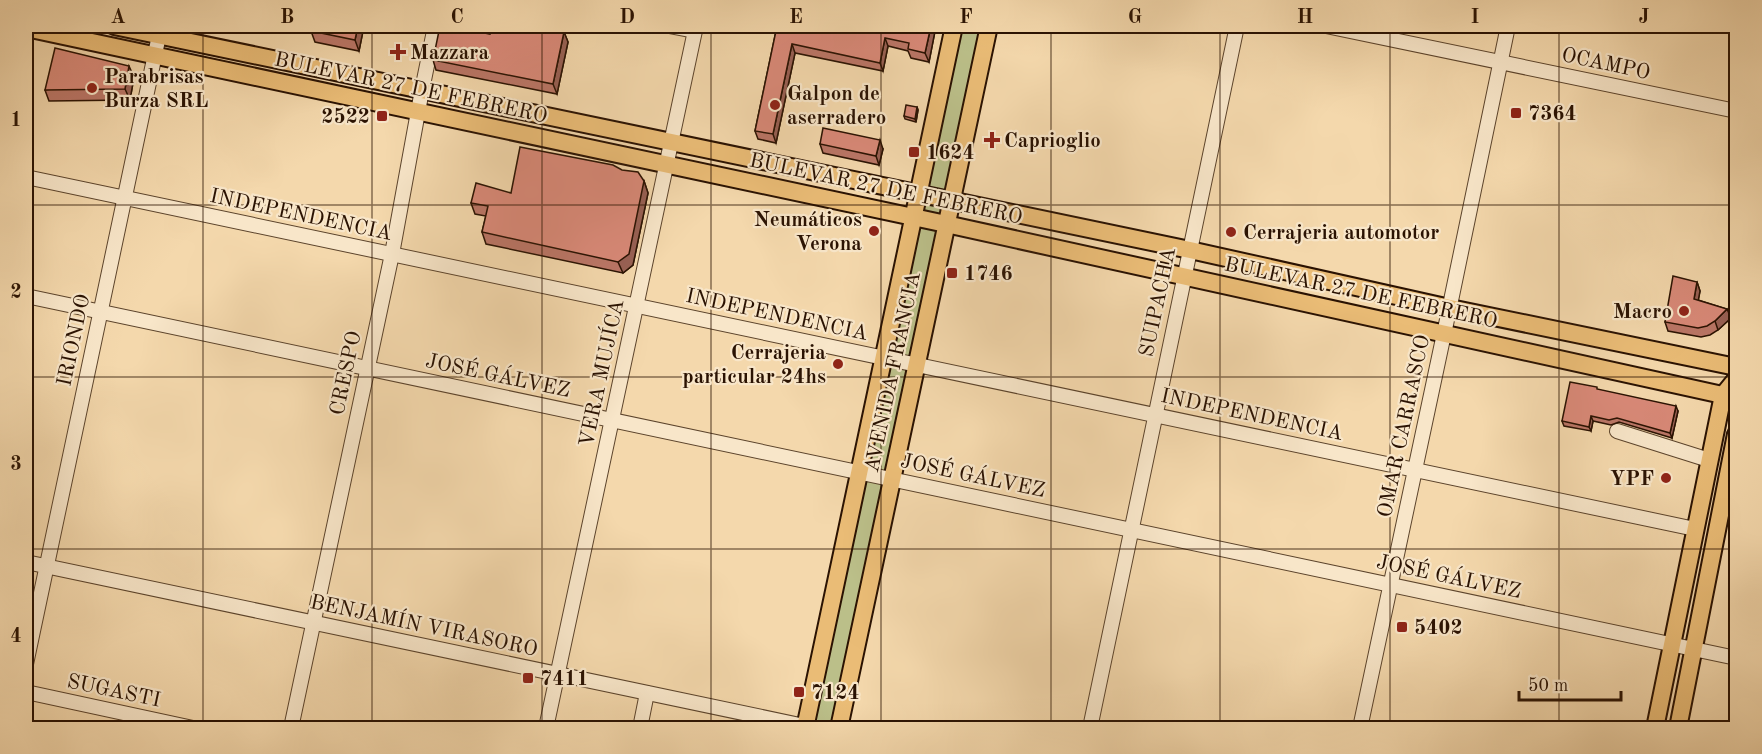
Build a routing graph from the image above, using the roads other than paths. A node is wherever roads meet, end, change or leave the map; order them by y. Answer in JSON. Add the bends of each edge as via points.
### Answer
{"nodes":[{"id":1,"x":114,"y":26,"type":"edge"},
{"id":2,"x":435,"y":26,"type":"edge"},
{"id":3,"x":669,"y":26,"type":"edge"},
{"id":4,"x":954,"y":26,"type":"edge"},
{"id":5,"x":989,"y":26,"type":"edge"},
{"id":6,"x":1237,"y":26,"type":"edge"},
{"id":7,"x":1326,"y":26,"type":"edge"},
{"id":8,"x":1508,"y":26,"type":"edge"},
{"id":9,"x":26,"y":28,"type":"edge"},
{"id":10,"x":696,"y":28,"type":"edge"},
{"id":11,"x":160,"y":30,"type":"edge"},
{"id":12,"x":155,"y":56,"type":"junction"},
{"id":13,"x":1500,"y":62,"type":"junction"},
{"id":14,"x":422,"y":90,"type":"junction"},
{"id":15,"x":418,"y":111,"type":"junction"},
{"id":16,"x":1737,"y":111,"type":"edge"},
{"id":17,"x":671,"y":143,"type":"junction"},
{"id":18,"x":667,"y":164,"type":"junction"},
{"id":19,"x":26,"y":177,"type":"edge"},
{"id":20,"x":918,"y":194,"type":"junction"},
{"id":21,"x":125,"y":198,"type":"junction"},
{"id":22,"x":951,"y":200,"type":"junction"},
{"id":23,"x":914,"y":217,"type":"junction"},
{"id":24,"x":946,"y":224,"type":"junction"},
{"id":25,"x":1190,"y":250,"type":"junction"},
{"id":26,"x":392,"y":254,"type":"junction"},
{"id":27,"x":1184,"y":276,"type":"junction"},
{"id":28,"x":26,"y":296,"type":"edge"},
{"id":29,"x":636,"y":306,"type":"junction"},
{"id":30,"x":1450,"y":308,"type":"junction"},
{"id":31,"x":100,"y":312,"type":"junction"},
{"id":32,"x":1444,"y":333,"type":"junction"},
{"id":33,"x":883,"y":358,"type":"junction"},
{"id":34,"x":916,"y":365,"type":"junction"},
{"id":35,"x":1737,"y":367,"type":"edge"},
{"id":36,"x":368,"y":369,"type":"junction"},
{"id":37,"x":1737,"y":379,"type":"edge"},
{"id":38,"x":1730,"y":396,"type":"edge"},
{"id":39,"x":1155,"y":415,"type":"junction"},
{"id":40,"x":612,"y":420,"type":"junction"},
{"id":41,"x":1617,"y":431,"type":"dead end"},
{"id":42,"x":1737,"y":434,"type":"edge"},
{"id":43,"x":1709,"y":460,"type":"junction"},
{"id":44,"x":1415,"y":470,"type":"junction"},
{"id":45,"x":859,"y":473,"type":"junction"},
{"id":46,"x":892,"y":480,"type":"junction"},
{"id":47,"x":1695,"y":529,"type":"junction"},
{"id":48,"x":1131,"y":530,"type":"junction"},
{"id":49,"x":26,"y":562,"type":"edge"},
{"id":50,"x":46,"y":566,"type":"junction"},
{"id":51,"x":1390,"y":585,"type":"junction"},
{"id":52,"x":313,"y":622,"type":"junction"},
{"id":53,"x":1672,"y":645,"type":"junction"},
{"id":54,"x":1694,"y":649,"type":"junction"},
{"id":55,"x":1737,"y":658,"type":"edge"},
{"id":56,"x":26,"y":664,"type":"edge"},
{"id":57,"x":558,"y":674,"type":"junction"},
{"id":58,"x":26,"y":692,"type":"edge"},
{"id":59,"x":647,"y":693,"type":"junction"},
{"id":60,"x":808,"y":728,"type":"edge"},
{"id":61,"x":193,"y":729,"type":"edge"},
{"id":62,"x":291,"y":729,"type":"edge"},
{"id":63,"x":546,"y":729,"type":"edge"},
{"id":64,"x":640,"y":729,"type":"edge"},
{"id":65,"x":839,"y":729,"type":"edge"},
{"id":66,"x":1090,"y":729,"type":"edge"},
{"id":67,"x":1360,"y":729,"type":"edge"},
{"id":68,"x":1655,"y":729,"type":"edge"},
{"id":69,"x":1678,"y":729,"type":"edge"}],
"edges":[{"from":1,"to":11,"type":"main road","name":"BULEVAR 27 DE FEBRERO"},
{"from":2,"to":14,"type":"street","name":"CRESPO"},
{"from":3,"to":10,"type":"street"},
{"from":4,"to":20,"type":"main road","name":"AVENIDA FRANCIA"},
{"from":5,"to":22,"type":"main road","name":"AVENIDA FRANCIA"},
{"from":6,"to":25,"type":"street","name":"SUIPACHA"},
{"from":7,"to":13,"type":"street","name":"OCAMPO"},
{"from":8,"to":13,"type":"street","name":"OMAR CARRASCO"},
{"from":9,"to":12,"type":"main road","name":"BULEVAR 27 DE FEBRERO"},
{"from":10,"to":17,"type":"street","name":"VERA MUJÍCA"},
{"from":11,"to":12,"type":"street","name":"IRIONDO"},
{"from":11,"to":14,"type":"main road","name":"BULEVAR 27 DE FEBRERO"},
{"from":12,"to":15,"type":"main road","name":"BULEVAR 27 DE FEBRERO"},
{"from":12,"to":21,"type":"street","name":"IRIONDO"},
{"from":13,"to":16,"type":"street","name":"OCAMPO"},
{"from":13,"to":30,"type":"street","name":"OMAR CARRASCO"},
{"from":14,"to":15,"type":"street","name":"CRESPO"},
{"from":14,"to":17,"type":"main road","name":"BULEVAR 27 DE FEBRERO"},
{"from":15,"to":18,"type":"main road","name":"BULEVAR 27 DE FEBRERO"},
{"from":15,"to":26,"type":"street","name":"CRESPO"},
{"from":17,"to":18,"type":"street","name":"VERA MUJÍCA"},
{"from":17,"to":20,"type":"main road","name":"BULEVAR 27 DE FEBRERO"},
{"from":18,"to":23,"type":"main road","name":"BULEVAR 27 DE FEBRERO"},
{"from":18,"to":29,"type":"street","name":"VERA MUJÍCA"},
{"from":19,"to":21,"type":"street","name":"INDEPENDENCIA"},
{"from":20,"to":22,"type":"main road","name":"BULEVAR 27 DE FEBRERO"},
{"from":20,"to":23,"type":"main road","name":"AVENIDA FRANCIA"},
{"from":21,"to":26,"type":"street","name":"INDEPENDENCIA"},
{"from":21,"to":31,"type":"street","name":"IRIONDO"},
{"from":22,"to":24,"type":"main road","name":"AVENIDA FRANCIA"},
{"from":22,"to":25,"type":"main road","name":"BULEVAR 27 DE FEBRERO"},
{"from":23,"to":24,"type":"main road","name":"BULEVAR 27 DE FEBRERO"},
{"from":23,"to":33,"type":"main road","name":"AVENIDA FRANCIA"},
{"from":24,"to":27,"type":"main road","name":"BULEVAR 27 DE FEBRERO"},
{"from":24,"to":34,"type":"main road","name":"AVENIDA FRANCIA"},
{"from":25,"to":27,"type":"street","name":"SUIPACHA"},
{"from":25,"to":30,"type":"main road","name":"BULEVAR 27 DE FEBRERO"},
{"from":26,"to":29,"type":"street","name":"INDEPENDENCIA"},
{"from":26,"to":36,"type":"street","name":"CRESPO"},
{"from":27,"to":32,"type":"main road","name":"BULEVAR 27 DE FEBRERO"},
{"from":27,"to":39,"type":"street","name":"SUIPACHA"},
{"from":28,"to":31,"type":"street","name":"JOSÉ GÁLVEZ"},
{"from":29,"to":33,"type":"street","name":"INDEPENDENCIA"},
{"from":29,"to":40,"type":"street","name":"VERA MUJÍCA"},
{"from":30,"to":32,"type":"street","name":"OMAR CARRASCO"},
{"from":30,"to":35,"type":"main road","name":"BULEVAR 27 DE FEBRERO"},
{"from":31,"to":36,"type":"street","name":"JOSÉ GÁLVEZ"},
{"from":31,"to":50,"type":"street","name":"IRIONDO"},
{"from":32,"to":38,"type":"main road","name":"BULEVAR 27 DE FEBRERO"},
{"from":32,"to":44,"type":"street","name":"OMAR CARRASCO"},
{"from":33,"to":34,"type":"street","name":"INDEPENDENCIA"},
{"from":33,"to":45,"type":"main road","name":"AVENIDA FRANCIA"},
{"from":34,"to":39,"type":"street","name":"INDEPENDENCIA"},
{"from":34,"to":46,"type":"main road","name":"AVENIDA FRANCIA"},
{"from":36,"to":40,"type":"street","name":"JOSÉ GÁLVEZ"},
{"from":36,"to":52,"type":"street","name":"CRESPO"},
{"from":37,"to":38,"type":"main road"},
{"from":38,"to":43,"type":"main road"},
{"from":39,"to":44,"type":"street","name":"INDEPENDENCIA"},
{"from":39,"to":48,"type":"street","name":"SUIPACHA"},
{"from":40,"to":45,"type":"street","name":"JOSÉ GÁLVEZ"},
{"from":40,"to":57,"type":"street","name":"VERA MUJÍCA"},
{"from":41,"to":43,"type":"street"},
{"from":42,"to":54,"type":"main road"},
{"from":43,"to":47,"type":"main road"},
{"from":44,"to":47,"type":"street","name":"INDEPENDENCIA"},
{"from":44,"to":51,"type":"street","name":"OMAR CARRASCO"},
{"from":45,"to":46,"type":"street","name":"JOSÉ GÁLVEZ"},
{"from":45,"to":60,"type":"main road","name":"AVENIDA FRANCIA"},
{"from":46,"to":48,"type":"street","name":"JOSÉ GÁLVEZ"},
{"from":46,"to":65,"type":"main road","name":"AVENIDA FRANCIA"},
{"from":47,"to":53,"type":"main road"},
{"from":48,"to":51,"type":"street","name":"JOSÉ GÁLVEZ"},
{"from":48,"to":66,"type":"street","name":"SUIPACHA"},
{"from":49,"to":50,"type":"street","name":"BENJAMÍN VIRASORO"},
{"from":50,"to":52,"type":"street","name":"BENJAMÍN VIRASORO"},
{"from":50,"to":56,"type":"street","name":"IRIONDO"},
{"from":51,"to":53,"type":"street","name":"JOSÉ GÁLVEZ"},
{"from":51,"to":67,"type":"street","name":"OMAR CARRASCO"},
{"from":52,"to":57,"type":"street","name":"BENJAMÍN VIRASORO"},
{"from":52,"to":62,"type":"street","name":"CRESPO"},
{"from":53,"to":54,"type":"street","name":"JOSÉ GÁLVEZ"},
{"from":53,"to":68,"type":"main road"},
{"from":54,"to":55,"type":"street","name":"JOSÉ GÁLVEZ"},
{"from":54,"to":69,"type":"main road"},
{"from":57,"to":59,"type":"street","name":"BENJAMÍN VIRASORO"},
{"from":57,"to":63,"type":"street","name":"VERA MUJÍCA"},
{"from":58,"to":61,"type":"street","name":"SUGASTI"},
{"from":59,"to":60,"type":"street","name":"BENJAMÍN VIRASORO"},
{"from":59,"to":64,"type":"street"}]}
